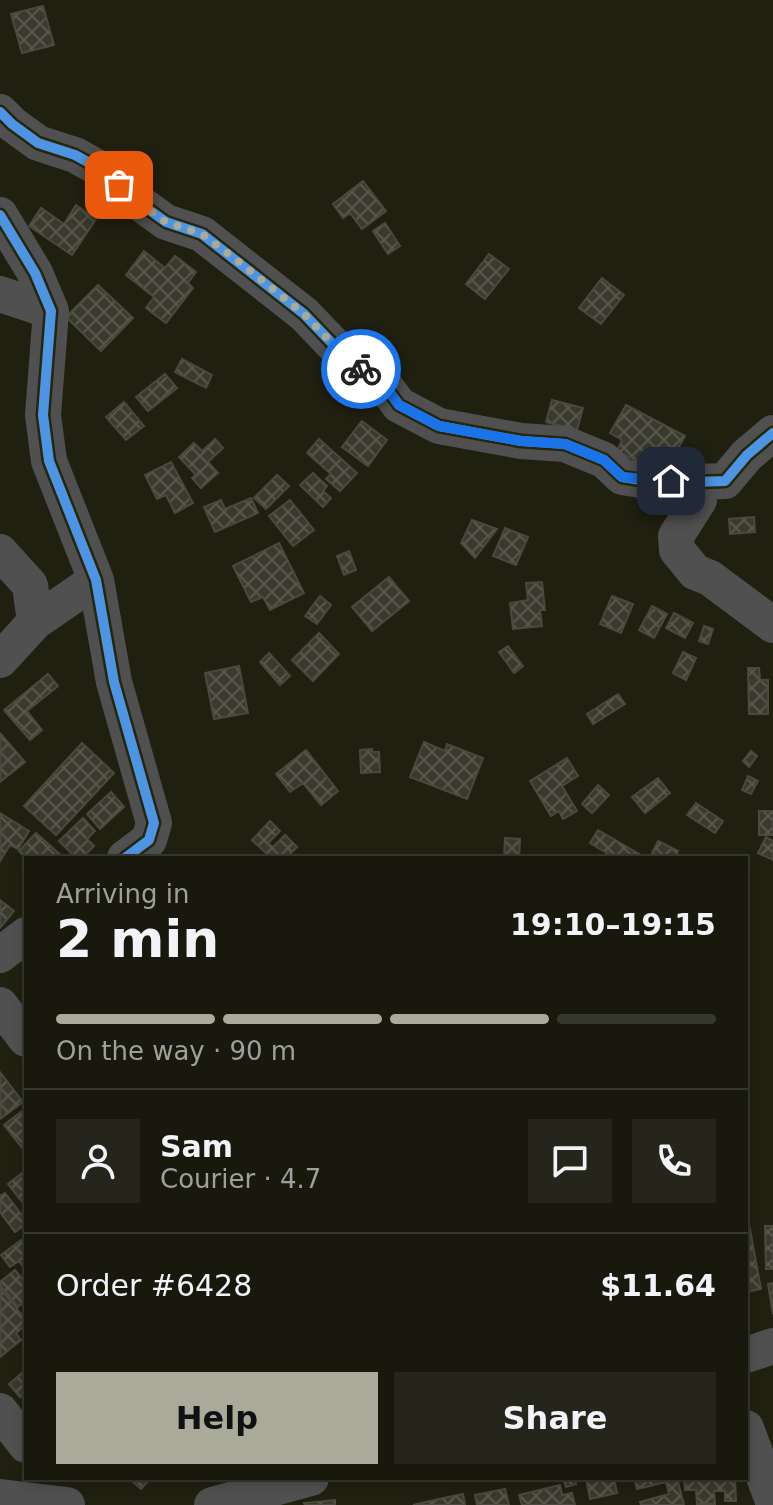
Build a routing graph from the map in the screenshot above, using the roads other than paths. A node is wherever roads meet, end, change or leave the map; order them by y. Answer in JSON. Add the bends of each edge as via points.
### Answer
{"nodes":[{"id":1,"x":0,"y":112,"type":"edge"},
{"id":2,"x":0,"y":215,"type":"edge"},
{"id":3,"x":0,"y":259,"type":"edge"},
{"id":4,"x":35,"y":273,"type":"junction"},
{"id":5,"x":0,"y":294,"type":"edge"},
{"id":6,"x":51,"y":311,"type":"junction"},
{"id":7,"x":773,"y":433,"type":"edge"},
{"id":8,"x":696,"y":482,"type":"junction"},
{"id":9,"x":0,"y":552,"type":"edge"},
{"id":10,"x":96,"y":580,"type":"junction"},
{"id":11,"x":35,"y":622,"type":"junction"},
{"id":12,"x":773,"y":625,"type":"edge"},
{"id":13,"x":0,"y":660,"type":"edge"},
{"id":14,"x":128,"y":856,"type":"edge"},
{"id":15,"x":24,"y":937,"type":"edge"},
{"id":16,"x":0,"y":955,"type":"edge"},
{"id":17,"x":0,"y":1005,"type":"edge"},
{"id":18,"x":24,"y":1036,"type":"edge"},
{"id":19,"x":773,"y":1346,"type":"edge"},
{"id":20,"x":748,"y":1354,"type":"edge"},
{"id":21,"x":0,"y":1411,"type":"edge"},
{"id":22,"x":748,"y":1433,"type":"edge"},
{"id":23,"x":24,"y":1442,"type":"edge"},
{"id":24,"x":53,"y":1480,"type":"edge"},
{"id":25,"x":304,"y":1480,"type":"edge"},
{"id":26,"x":0,"y":1497,"type":"edge"},
{"id":27,"x":773,"y":1501,"type":"edge"},
{"id":28,"x":70,"y":1505,"type":"edge"},
{"id":29,"x":212,"y":1505,"type":"edge"}],
"edges":[{"from":1,"to":8,"type":"street","via":[[38,143],[104,171],[166,222],[213,242],[304,314],[350,362],[382,382],[399,405],[439,426],[565,444],[604,460],[622,477]]},
{"from":2,"to":4,"type":"street"},
{"from":3,"to":4,"type":"street"},
{"from":4,"to":6,"type":"street"},
{"from":5,"to":6,"type":"street"},
{"from":6,"to":10,"type":"street","via":[[43,415],[49,461]]},
{"from":7,"to":8,"type":"street","via":[[725,481]]},
{"from":8,"to":12,"type":"street","via":[[699,500],[676,536],[677,550],[695,572]]},
{"from":9,"to":11,"type":"street","via":[[30,585]]},
{"from":10,"to":11,"type":"street"},
{"from":10,"to":14,"type":"street","via":[[114,682],[154,823],[149,840]]},
{"from":11,"to":13,"type":"street"},
{"from":15,"to":16,"type":"street"},
{"from":17,"to":18,"type":"street"},
{"from":19,"to":20,"type":"street"},
{"from":21,"to":23,"type":"street"},
{"from":22,"to":27,"type":"street"},
{"from":24,"to":28,"type":"street"},
{"from":25,"to":29,"type":"street"},
{"from":26,"to":28,"type":"street"}]}
